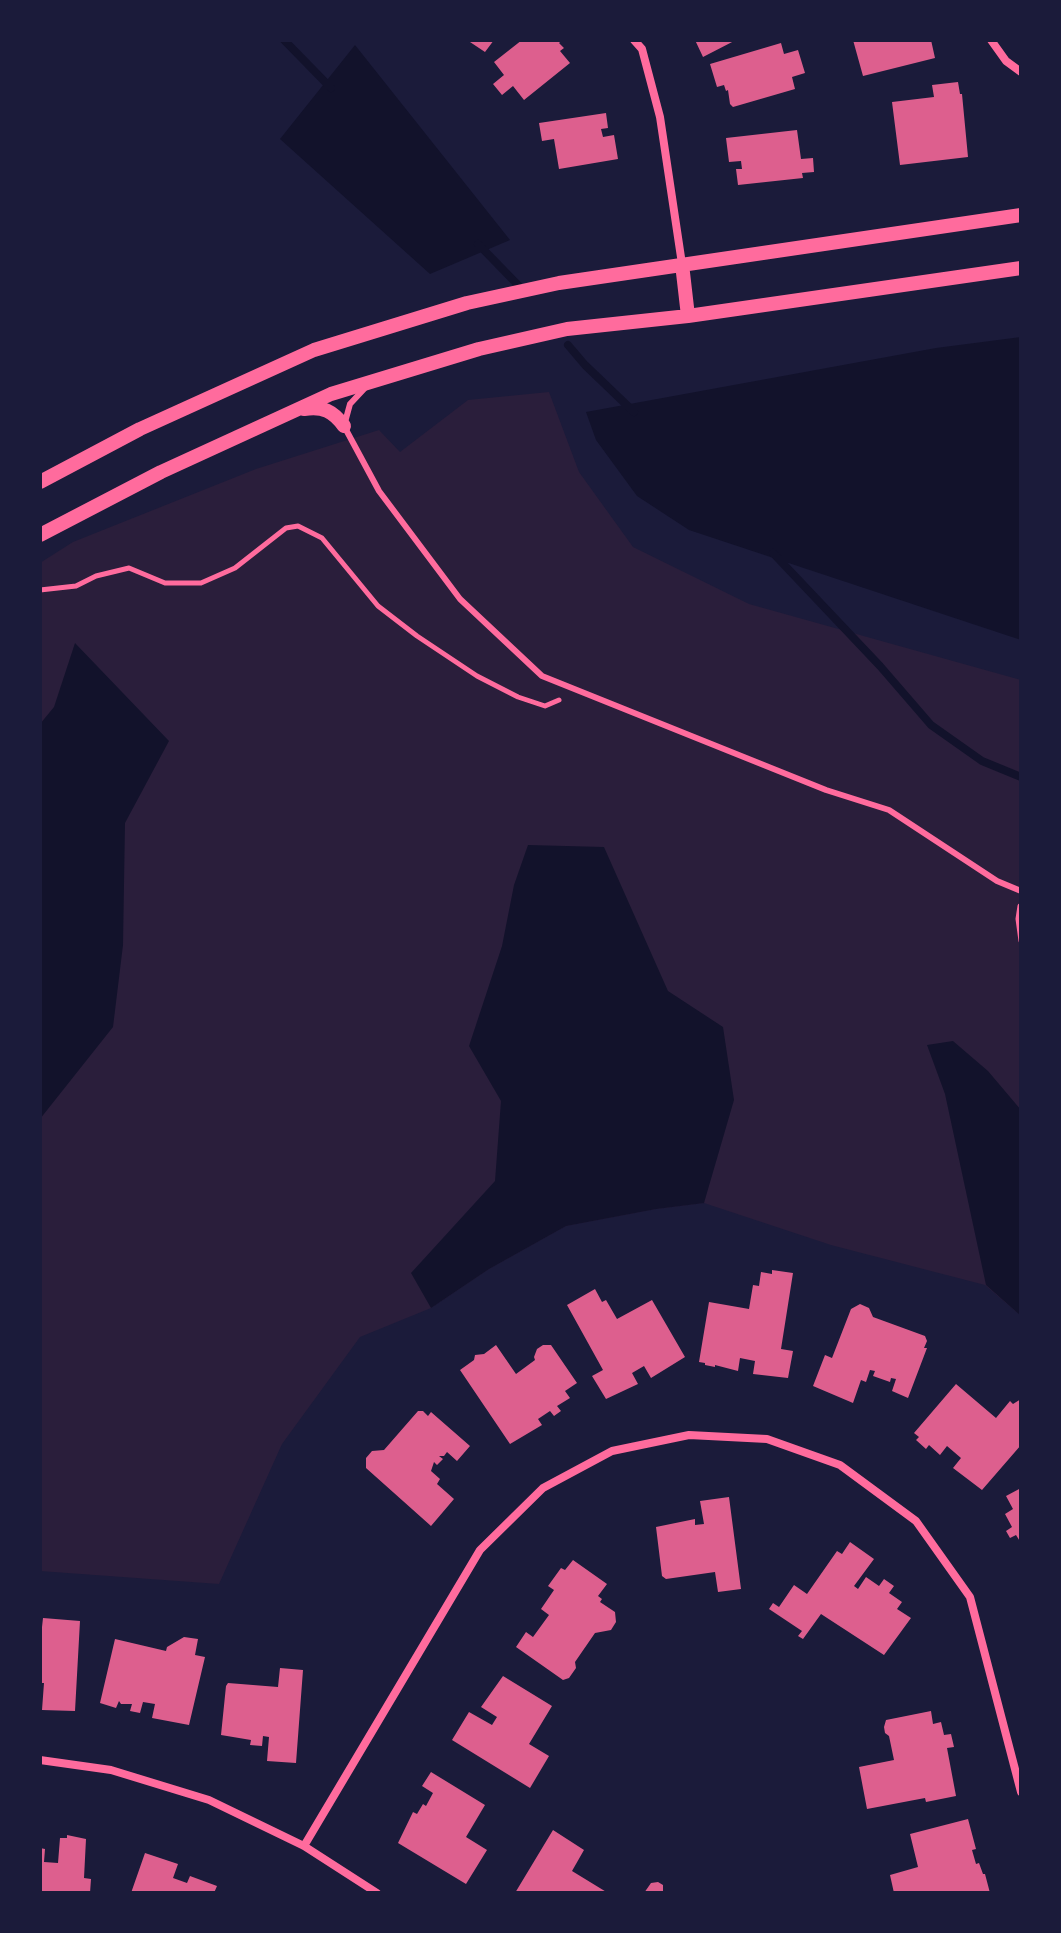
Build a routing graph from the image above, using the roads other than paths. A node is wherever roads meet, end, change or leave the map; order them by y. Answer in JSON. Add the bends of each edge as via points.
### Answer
{"nodes":[{"id":1,"x":634,"y":40,"type":"edge"},
{"id":2,"x":991,"y":40,"type":"edge"},
{"id":3,"x":1021,"y":72,"type":"edge"},
{"id":4,"x":1021,"y":215,"type":"edge"},
{"id":5,"x":682,"y":264,"type":"junction"},
{"id":6,"x":1021,"y":268,"type":"edge"},
{"id":7,"x":688,"y":316,"type":"junction"},
{"id":8,"x":377,"y":380,"type":"junction"},
{"id":9,"x":296,"y":410,"type":"junction"},
{"id":10,"x":344,"y":426,"type":"junction"},
{"id":11,"x":40,"y":482,"type":"edge"},
{"id":12,"x":40,"y":535,"type":"edge"},
{"id":13,"x":1021,"y":891,"type":"edge"},
{"id":14,"x":40,"y":1760,"type":"edge"},
{"id":15,"x":1021,"y":1792,"type":"edge"},
{"id":16,"x":304,"y":1846,"type":"junction"},
{"id":17,"x":377,"y":1893,"type":"edge"}],
"edges":[{"from":1,"to":5,"type":"street","via":[[642,49],[660,117]]},
{"from":2,"to":3,"type":"street"},
{"from":4,"to":5,"type":"street"},
{"from":5,"to":7,"type":"street"},
{"from":5,"to":11,"type":"street","via":[[467,303],[314,350],[140,429]]},
{"from":6,"to":7,"type":"street"},
{"from":7,"to":8,"type":"street","via":[[567,329]]},
{"from":8,"to":9,"type":"street"},
{"from":8,"to":10,"type":"lane","via":[[350,404]]},
{"from":9,"to":10,"type":"street","via":[[325,408]]},
{"from":9,"to":12,"type":"street"},
{"from":10,"to":13,"type":"lane","via":[[379,491],[460,599],[542,676],[826,790],[889,810],[997,881]]},
{"from":14,"to":16,"type":"street","via":[[111,1770],[209,1800]]},
{"from":15,"to":16,"type":"street","via":[[970,1597],[916,1521],[840,1465],[767,1439],[689,1435],[612,1451],[543,1488],[480,1550]]},
{"from":16,"to":17,"type":"street"}]}
